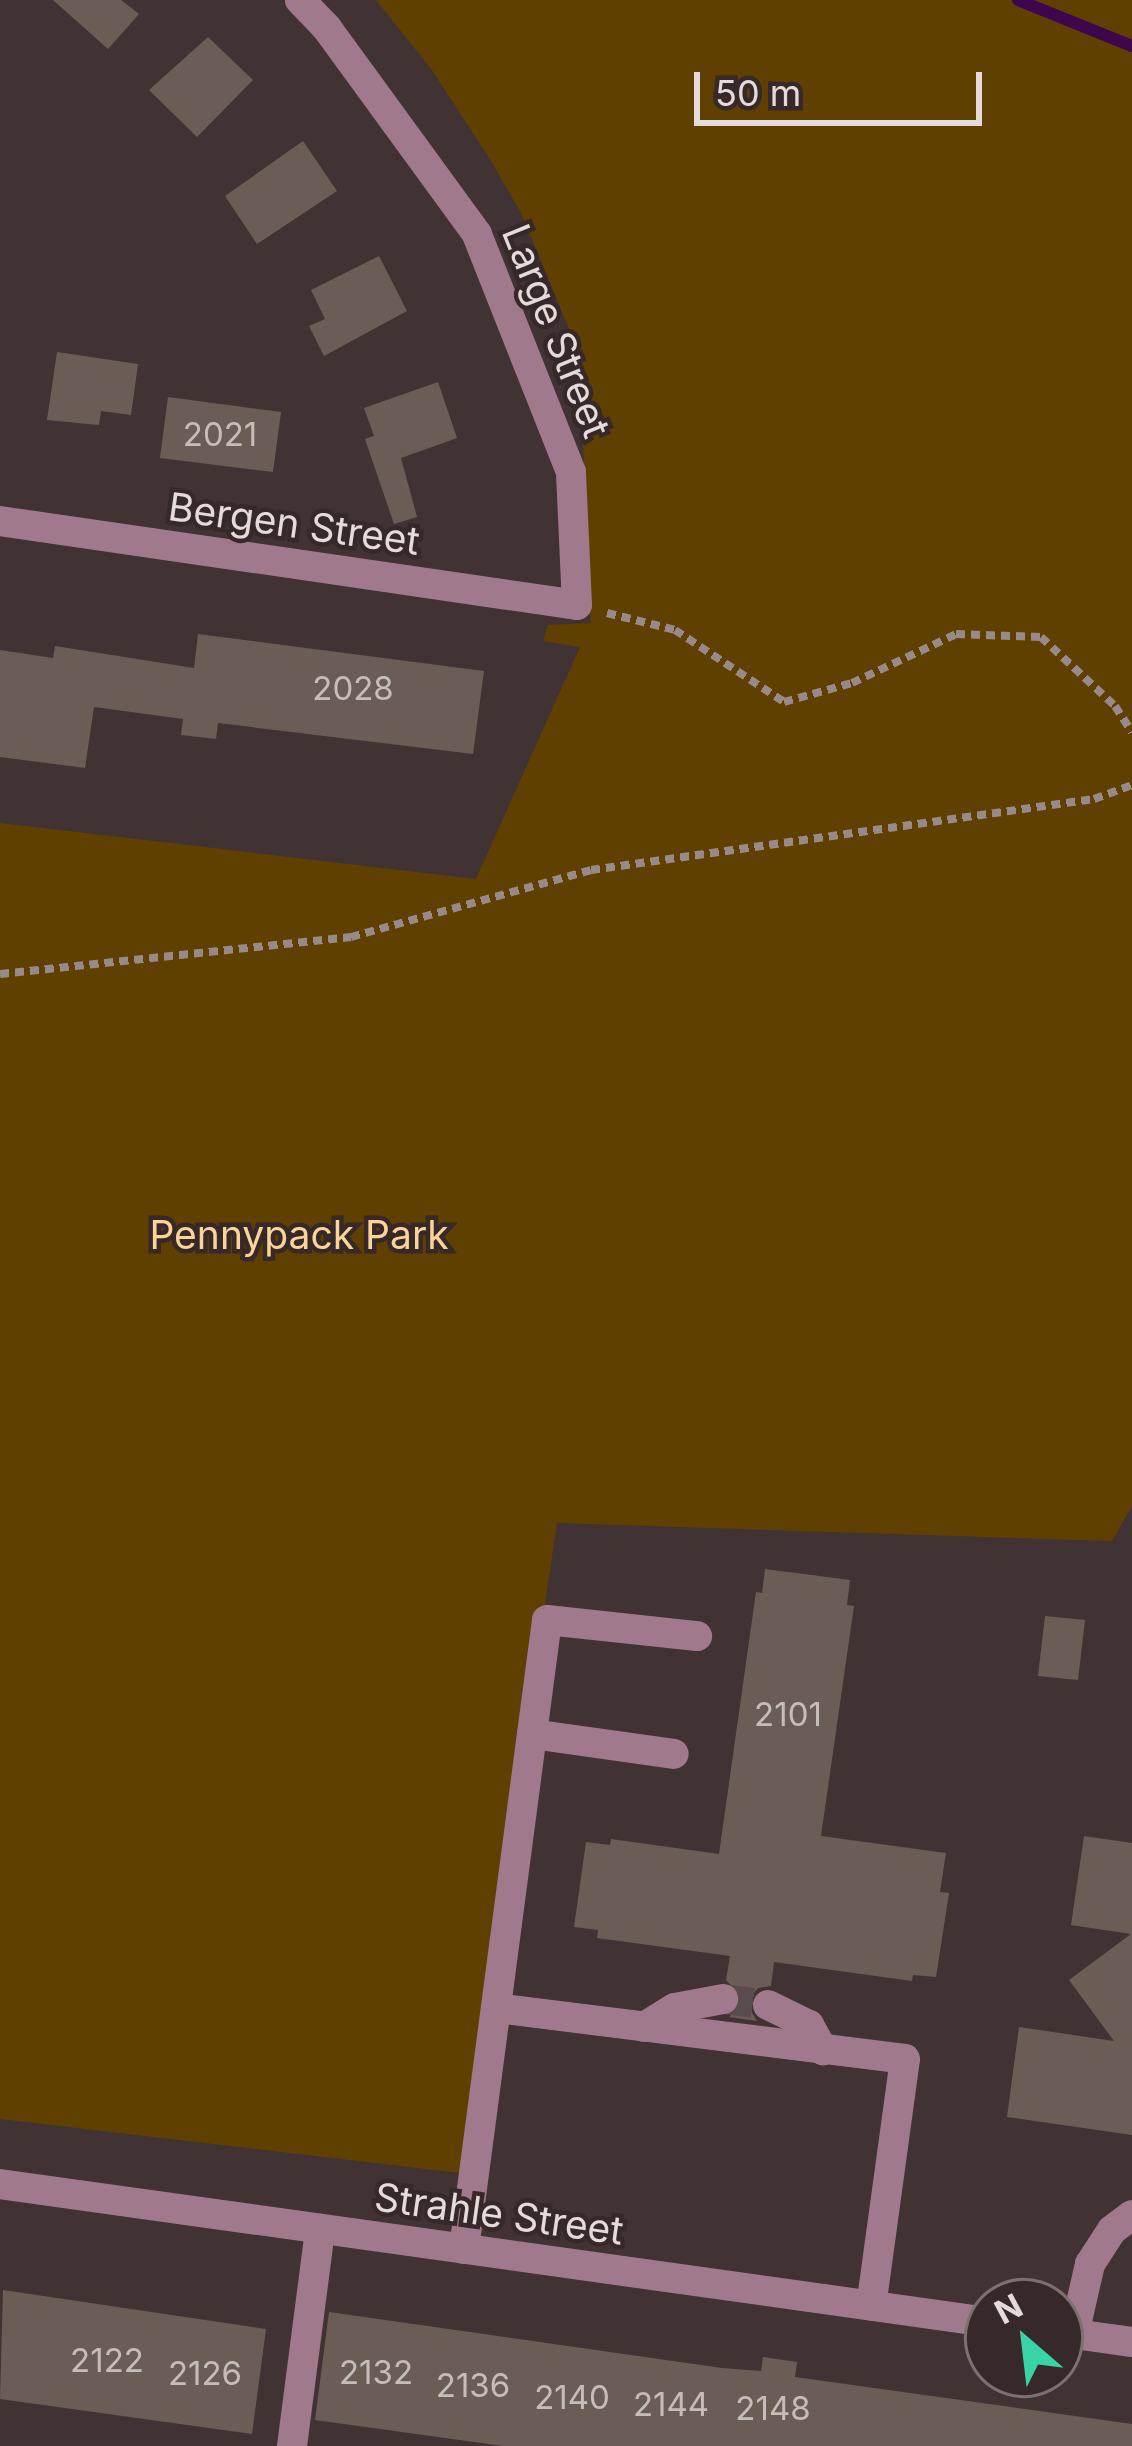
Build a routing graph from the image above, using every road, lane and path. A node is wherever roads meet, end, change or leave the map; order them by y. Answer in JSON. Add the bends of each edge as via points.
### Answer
{"nodes":[{"id":1,"x":300,"y":0,"type":"edge"},
{"id":2,"x":0,"y":520,"type":"edge"},
{"id":3,"x":577,"y":604,"type":"junction"},
{"id":4,"x":1132,"y":732,"type":"edge"},
{"id":5,"x":1132,"y":785,"type":"edge"},
{"id":6,"x":0,"y":974,"type":"edge"},
{"id":7,"x":697,"y":1636,"type":"dead end"},
{"id":8,"x":532,"y":1734,"type":"junction"},
{"id":9,"x":674,"y":1754,"type":"dead end"},
{"id":10,"x":723,"y":1999,"type":"tunnel mouth"},
{"id":11,"x":768,"y":2005,"type":"tunnel mouth"},
{"id":12,"x":496,"y":2008,"type":"junction"},
{"id":13,"x":644,"y":2026,"type":"junction"},
{"id":14,"x":824,"y":2050,"type":"junction"},
{"id":15,"x":0,"y":2184,"type":"edge"},
{"id":16,"x":1132,"y":2215,"type":"edge"},
{"id":17,"x":320,"y":2229,"type":"junction"},
{"id":18,"x":464,"y":2249,"type":"junction"},
{"id":19,"x":1084,"y":2282,"type":"edge"},
{"id":20,"x":871,"y":2306,"type":"junction"},
{"id":21,"x":964,"y":2319,"type":"edge"},
{"id":22,"x":1084,"y":2335,"type":"edge"},
{"id":23,"x":1132,"y":2342,"type":"edge"},
{"id":24,"x":292,"y":2446,"type":"edge"}],
"edges":[{"from":1,"to":3,"type":"street","name":"Large Street","via":[[477,234],[572,472]]},
{"from":2,"to":3,"type":"street","name":"Bergen Street"},
{"from":3,"to":4,"type":"path","via":[[675,631],[784,702],[852,683],[956,634],[1041,637]]},
{"from":5,"to":6,"type":"path","via":[[1094,799],[591,870],[351,937]]},
{"from":7,"to":8,"type":"street","via":[[547,1620]]},
{"from":8,"to":9,"type":"street"},
{"from":8,"to":12,"type":"street"},
{"from":10,"to":13,"type":"street","via":[[675,2008]]},
{"from":11,"to":14,"type":"street","via":[[808,2025]]},
{"from":12,"to":13,"type":"street"},
{"from":12,"to":18,"type":"street"},
{"from":13,"to":14,"type":"street"},
{"from":14,"to":20,"type":"street","via":[[905,2059]]},
{"from":15,"to":17,"type":"street","name":"Strahle Street"},
{"from":16,"to":19,"type":"street","via":[[1112,2230]]},
{"from":17,"to":18,"type":"street","name":"Strahle Street"},
{"from":17,"to":24,"type":"street"},
{"from":18,"to":20,"type":"street","name":"Strahle Street"},
{"from":20,"to":21,"type":"street","name":"Strahle Street"},
{"from":22,"to":23,"type":"street"}]}
